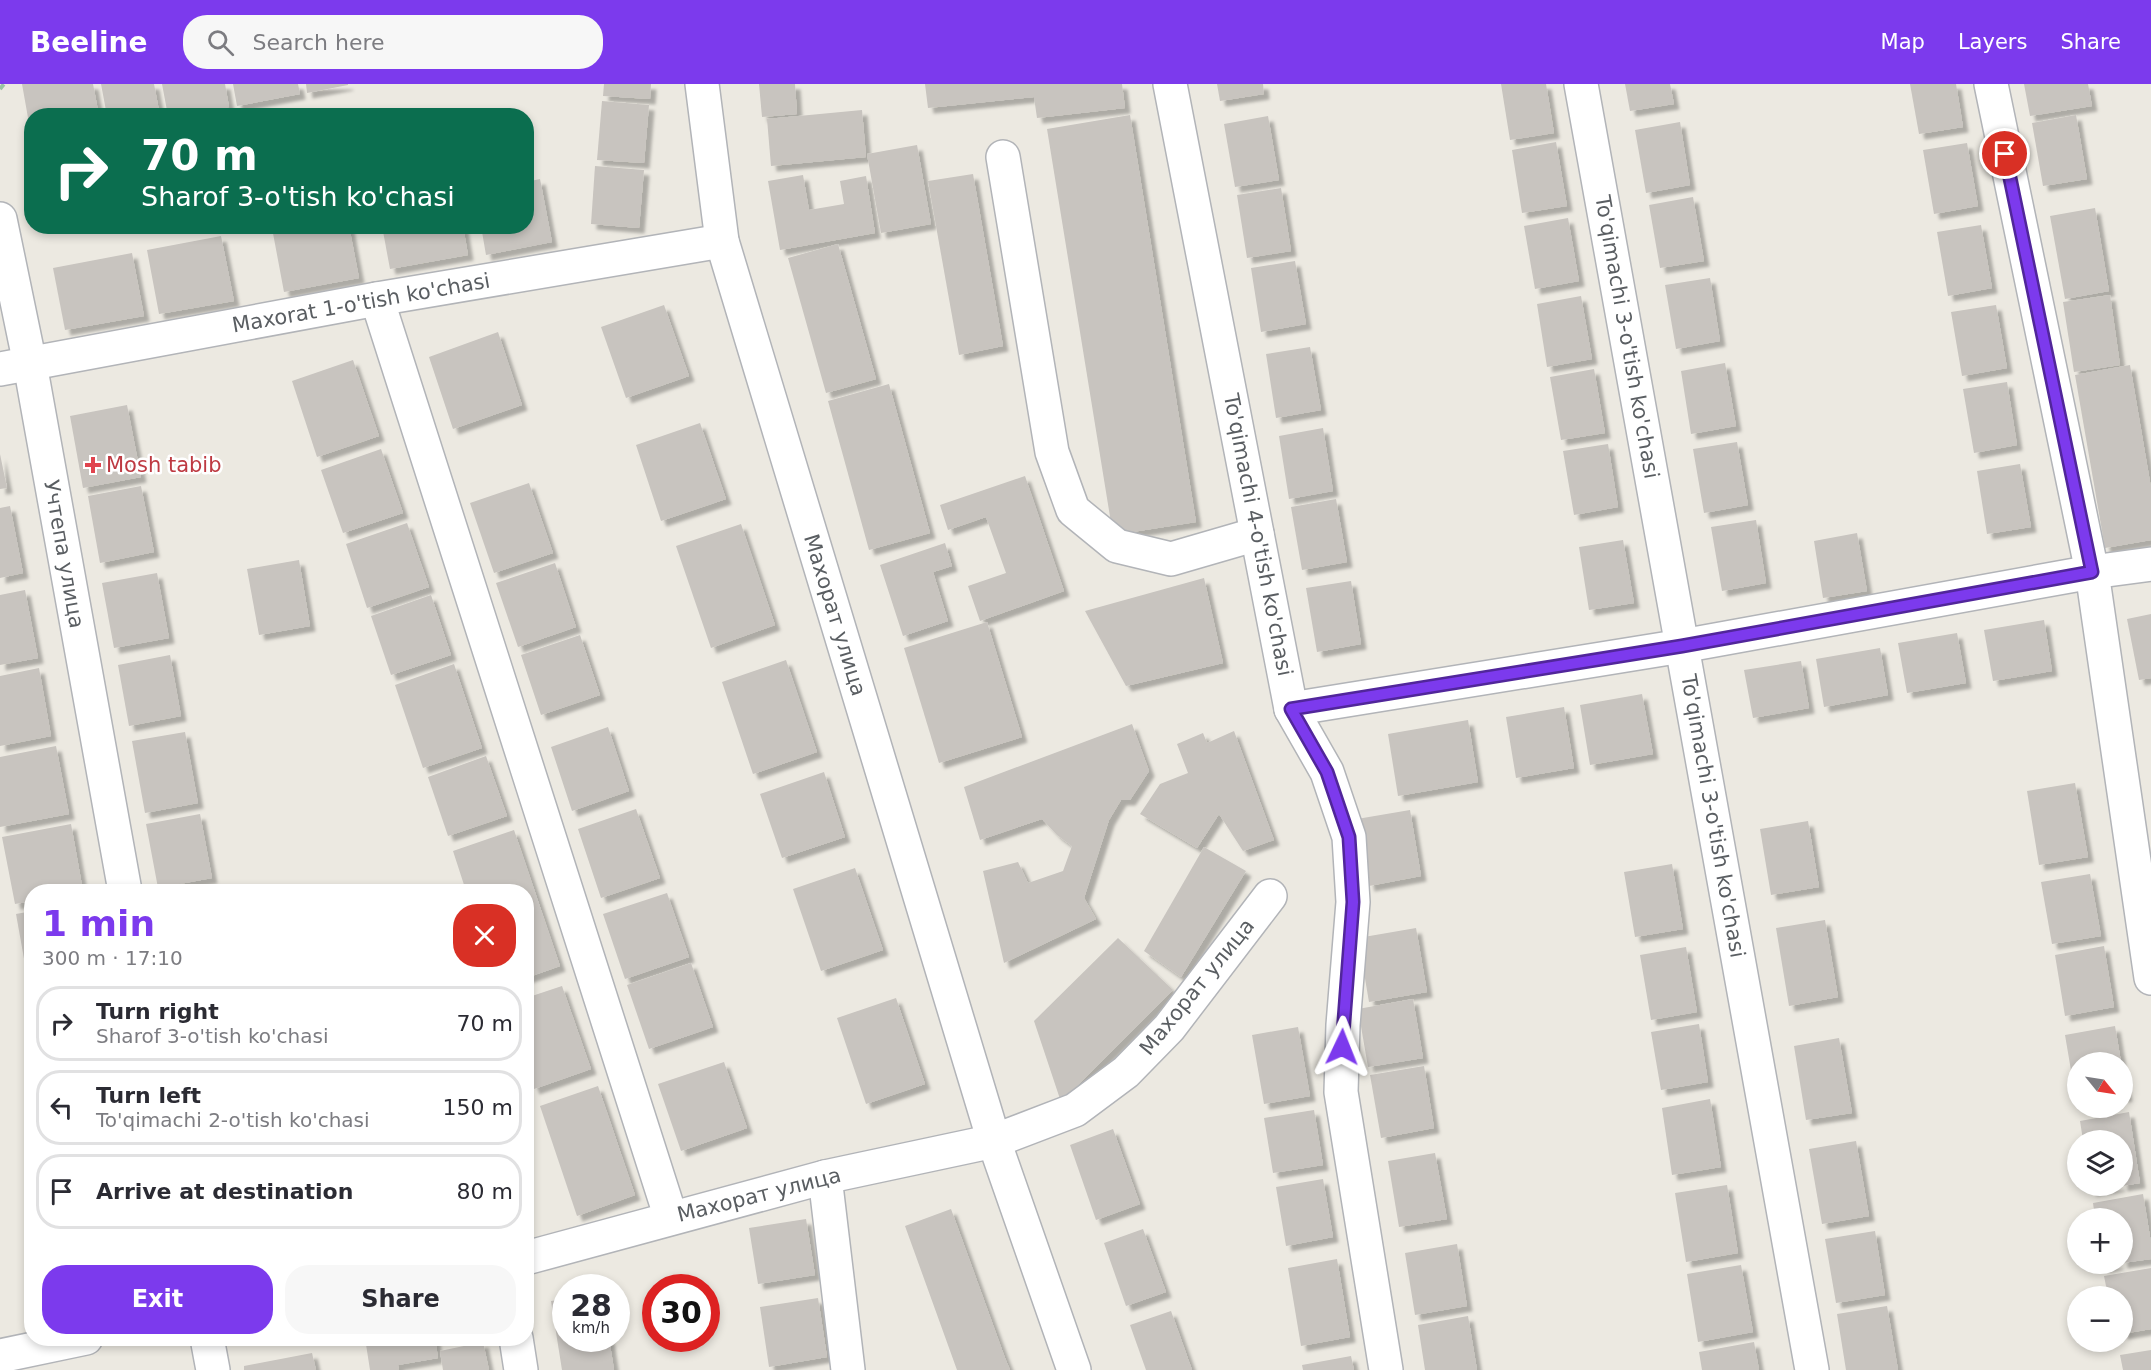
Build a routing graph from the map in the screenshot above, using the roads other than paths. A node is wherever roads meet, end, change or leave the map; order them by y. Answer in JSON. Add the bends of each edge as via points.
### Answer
{"nodes":[{"id":1,"x":702,"y":84,"type":"edge"},
{"id":2,"x":1170,"y":84,"type":"edge"},
{"id":3,"x":1581,"y":84,"type":"edge"},
{"id":4,"x":1990,"y":84,"type":"edge"},
{"id":5,"x":1003,"y":157,"type":"dead end"},
{"id":6,"x":0,"y":219,"type":"edge"},
{"id":7,"x":722,"y":242,"type":"junction"},
{"id":8,"x":376,"y":299,"type":"junction"},
{"id":9,"x":15,"y":367,"type":"edge"},
{"id":10,"x":1257,"y":534,"type":"junction"},
{"id":11,"x":2151,"y":564,"type":"edge"},
{"id":12,"x":2092,"y":572,"type":"junction"},
{"id":13,"x":1682,"y":646,"type":"junction"},
{"id":14,"x":1291,"y":709,"type":"junction"},
{"id":15,"x":124,"y":884,"type":"edge"},
{"id":16,"x":1270,"y":896,"type":"dead end"},
{"id":17,"x":2151,"y":978,"type":"edge"},
{"id":18,"x":994,"y":1141,"type":"junction"},
{"id":19,"x":825,"y":1177,"type":"junction"},
{"id":20,"x":671,"y":1218,"type":"junction"},
{"id":21,"x":534,"y":1256,"type":"edge"},
{"id":22,"x":48,"y":1346,"type":"edge"},
{"id":23,"x":208,"y":1346,"type":"edge"},
{"id":24,"x":517,"y":1346,"type":"edge"},
{"id":25,"x":0,"y":1356,"type":"edge"},
{"id":26,"x":213,"y":1370,"type":"edge"},
{"id":27,"x":521,"y":1370,"type":"edge"},
{"id":28,"x":848,"y":1370,"type":"edge"},
{"id":29,"x":1074,"y":1370,"type":"edge"},
{"id":30,"x":1386,"y":1370,"type":"edge"},
{"id":31,"x":1812,"y":1370,"type":"edge"}],
"edges":[{"from":1,"to":7,"type":"street","name":"Махорат улица"},
{"from":2,"to":10,"type":"street","name":"To'qimachi 4-o'tish ko'chasi"},
{"from":3,"to":13,"type":"street","name":"To'qimachi 3-o'tish ko'chasi"},
{"from":4,"to":12,"type":"street"},
{"from":5,"to":10,"type":"street","via":[[1052,452],[1073,510],[1117,546],[1171,559]]},
{"from":6,"to":9,"type":"street","name":"Учтепа улица"},
{"from":7,"to":8,"type":"street","name":"Maxorat 1-o'tish ko'chasi"},
{"from":7,"to":18,"type":"street","name":"Махорат улица"},
{"from":8,"to":9,"type":"street","name":"Maxorat 1-o'tish ko'chasi"},
{"from":8,"to":20,"type":"street"},
{"from":9,"to":15,"type":"street","name":"Учтепа улица"},
{"from":10,"to":14,"type":"street","name":"To'qimachi 4-o'tish ko'chasi"},
{"from":11,"to":12,"type":"street"},
{"from":12,"to":13,"type":"street"},
{"from":12,"to":17,"type":"street"},
{"from":13,"to":14,"type":"street"},
{"from":13,"to":31,"type":"street","name":"To'qimachi 3-o'tish ko'chasi"},
{"from":14,"to":30,"type":"street","name":"To'qimachi 4-o'tish ko'chasi","via":[[1327,772],[1349,837],[1353,902],[1341,1092]]},
{"from":16,"to":18,"type":"street","name":"Махорат улица","via":[[1169,1028],[1126,1072],[1075,1110]]},
{"from":18,"to":19,"type":"street","name":"Махорат улица"},
{"from":18,"to":29,"type":"street","name":"Махорат улица"},
{"from":19,"to":20,"type":"street","name":"Махорат улица"},
{"from":19,"to":28,"type":"street"},
{"from":20,"to":21,"type":"street","name":"Махорат улица"},
{"from":22,"to":25,"type":"street"},
{"from":23,"to":26,"type":"street"},
{"from":24,"to":27,"type":"street"}]}
